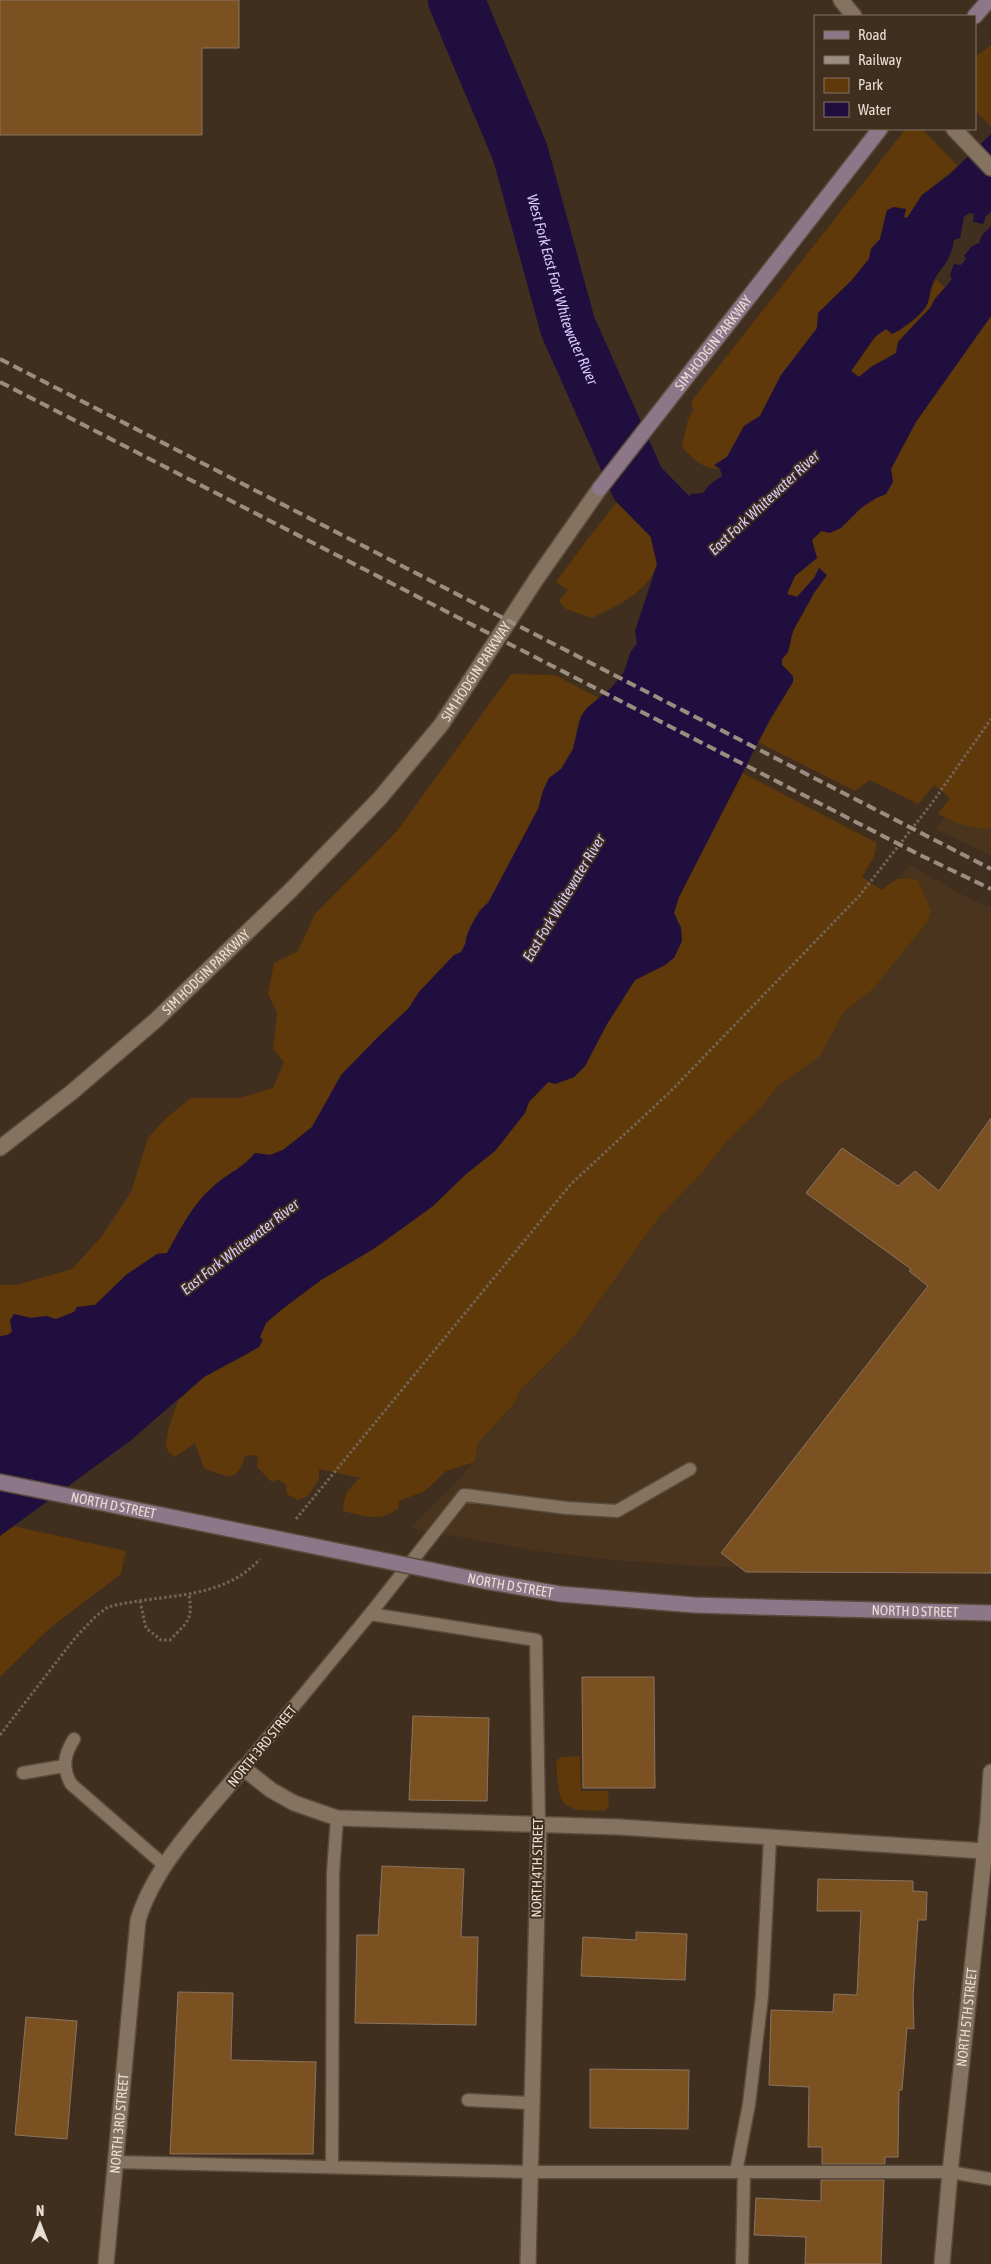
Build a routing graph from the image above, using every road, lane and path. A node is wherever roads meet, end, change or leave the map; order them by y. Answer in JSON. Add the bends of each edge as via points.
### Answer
{"nodes":[{"id":1,"x":841,"y":0,"type":"edge"},
{"id":2,"x":989,"y":0,"type":"edge"},
{"id":3,"x":853,"y":15,"type":"edge"},
{"id":4,"x":975,"y":15,"type":"edge"},
{"id":5,"x":879,"y":130,"type":"edge"},
{"id":6,"x":955,"y":130,"type":"edge"},
{"id":7,"x":991,"y":168,"type":"edge"},
{"id":8,"x":991,"y":719,"type":"edge"},
{"id":9,"x":0,"y":1148,"type":"edge"},
{"id":10,"x":690,"y":1468,"type":"dead end"},
{"id":11,"x":0,"y":1482,"type":"edge"},
{"id":12,"x":295,"y":1521,"type":"dead end"},
{"id":13,"x":263,"y":1556,"type":"dead end"},
{"id":14,"x":189,"y":1594,"type":"junction"},
{"id":15,"x":140,"y":1601,"type":"junction"},
{"id":16,"x":991,"y":1613,"type":"edge"},
{"id":17,"x":370,"y":1614,"type":"junction"},
{"id":18,"x":154,"y":1635,"type":"junction"},
{"id":19,"x":150,"y":1640,"type":"dead end"},
{"id":20,"x":0,"y":1735,"type":"edge"},
{"id":21,"x":74,"y":1739,"type":"dead end"},
{"id":22,"x":64,"y":1766,"type":"junction"},
{"id":23,"x":243,"y":1768,"type":"junction"},
{"id":24,"x":991,"y":1772,"type":"edge"},
{"id":25,"x":23,"y":1773,"type":"dead end"},
{"id":26,"x":337,"y":1818,"type":"junction"},
{"id":27,"x":989,"y":1821,"type":"edge"},
{"id":28,"x":539,"y":1824,"type":"junction"},
{"id":29,"x":770,"y":1838,"type":"junction"},
{"id":30,"x":984,"y":1851,"type":"junction"},
{"id":31,"x":164,"y":1866,"type":"junction"},
{"id":32,"x":468,"y":2100,"type":"dead end"},
{"id":33,"x":531,"y":2103,"type":"junction"},
{"id":34,"x":114,"y":2162,"type":"junction"},
{"id":35,"x":332,"y":2167,"type":"junction"},
{"id":36,"x":529,"y":2172,"type":"junction"},
{"id":37,"x":740,"y":2172,"type":"junction"},
{"id":38,"x":950,"y":2172,"type":"junction"},
{"id":39,"x":991,"y":2178,"type":"edge"},
{"id":40,"x":106,"y":2264,"type":"edge"},
{"id":41,"x":528,"y":2264,"type":"edge"},
{"id":42,"x":742,"y":2264,"type":"edge"},
{"id":43,"x":942,"y":2264,"type":"edge"}],
"edges":[{"from":1,"to":3,"type":"street"},
{"from":2,"to":4,"type":"street"},
{"from":5,"to":9,"type":"street","name":"SIM HODGIN PARKWAY","via":[[600,488],[441,725],[380,798],[291,890],[156,1020]]},
{"from":6,"to":7,"type":"street"},
{"from":8,"to":12,"type":"path","via":[[937,796],[860,895],[669,1093],[571,1184]]},
{"from":10,"to":17,"type":"lane","name":"NORTH 3RD STREET","via":[[617,1511],[464,1495]]},
{"from":11,"to":16,"type":"street","name":"NORTH D STREET","bridge":true,"via":[[550,1592],[651,1602]]},
{"from":13,"to":14,"type":"path","via":[[230,1583]]},
{"from":14,"to":15,"type":"path"},
{"from":14,"to":18,"type":"path","via":[[190,1620],[170,1640],[161,1640]]},
{"from":15,"to":18,"type":"path","via":[[146,1628]]},
{"from":15,"to":20,"type":"path","via":[[108,1607],[91,1620]]},
{"from":17,"to":23,"type":"lane","name":"NORTH 3RD STREET"},
{"from":17,"to":28,"type":"lane","name":"NORTH 4TH STREET","via":[[536,1640]]},
{"from":18,"to":19,"type":"path"},
{"from":21,"to":22,"type":"lane"},
{"from":22,"to":25,"type":"lane"},
{"from":22,"to":31,"type":"lane","via":[[70,1784],[78,1792]]},
{"from":23,"to":26,"type":"street","via":[[294,1803]]},
{"from":23,"to":31,"type":"street","name":"NORTH 3RD STREET"},
{"from":24,"to":27,"type":"street","name":"NORTH 5TH STREET"},
{"from":26,"to":28,"type":"street"},
{"from":26,"to":35,"type":"lane","via":[[333,1873]]},
{"from":27,"to":30,"type":"street","name":"NORTH 5TH STREET"},
{"from":28,"to":29,"type":"street"},
{"from":28,"to":33,"type":"street","name":"NORTH 4TH STREET"},
{"from":29,"to":30,"type":"street"},
{"from":29,"to":37,"type":"lane","via":[[762,1996]]},
{"from":30,"to":38,"type":"street","name":"NORTH 5TH STREET"},
{"from":31,"to":34,"type":"street","name":"NORTH 3RD STREET","via":[[144,1900],[138,1920]]},
{"from":32,"to":33,"type":"lane"},
{"from":33,"to":36,"type":"street","name":"NORTH 4TH STREET"},
{"from":34,"to":35,"type":"lane"},
{"from":34,"to":40,"type":"street","name":"NORTH 3RD STREET"},
{"from":35,"to":36,"type":"lane"},
{"from":36,"to":37,"type":"lane"},
{"from":36,"to":41,"type":"street","name":"NORTH 4TH STREET"},
{"from":37,"to":38,"type":"lane"},
{"from":37,"to":42,"type":"lane"},
{"from":38,"to":39,"type":"lane"},
{"from":38,"to":43,"type":"street","name":"NORTH 5TH STREET"}]}
